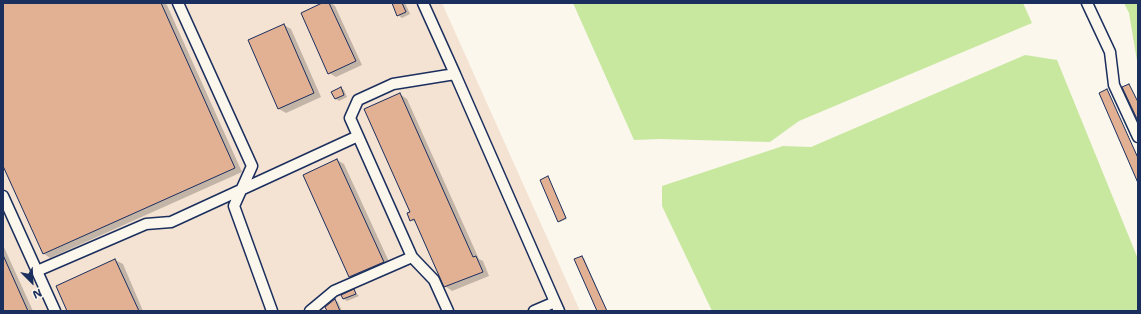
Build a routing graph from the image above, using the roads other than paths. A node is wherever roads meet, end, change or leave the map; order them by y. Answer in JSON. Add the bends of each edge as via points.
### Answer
{"nodes":[{"id":1,"x":178,"y":3,"type":"edge"},
{"id":2,"x":423,"y":3,"type":"edge"},
{"id":3,"x":1087,"y":3,"type":"edge"},
{"id":4,"x":455,"y":74,"type":"junction"},
{"id":5,"x":358,"y":136,"type":"junction"},
{"id":6,"x":1138,"y":137,"type":"edge"},
{"id":7,"x":241,"y":190,"type":"junction"},
{"id":8,"x":3,"y":196,"type":"edge"},
{"id":9,"x":412,"y":257,"type":"junction"},
{"id":10,"x":37,"y":271,"type":"junction"},
{"id":11,"x":557,"y":306,"type":"edge"},
{"id":12,"x":55,"y":311,"type":"edge"},
{"id":13,"x":272,"y":311,"type":"edge"},
{"id":14,"x":310,"y":311,"type":"edge"},
{"id":15,"x":448,"y":311,"type":"edge"},
{"id":16,"x":534,"y":311,"type":"edge"}],
"edges":[{"from":1,"to":7,"type":"lane","via":[[252,166]]},
{"from":2,"to":4,"type":"lane"},
{"from":3,"to":6,"type":"lane","via":[[1110,52],[1114,85]]},
{"from":4,"to":5,"type":"lane","via":[[393,84],[358,100],[350,118]]},
{"from":4,"to":11,"type":"lane"},
{"from":5,"to":7,"type":"lane"},
{"from":5,"to":9,"type":"lane"},
{"from":7,"to":10,"type":"lane","via":[[172,222],[146,224]]},
{"from":7,"to":13,"type":"lane","via":[[234,206]]},
{"from":8,"to":10,"type":"lane"},
{"from":9,"to":14,"type":"lane","via":[[334,291]]},
{"from":9,"to":15,"type":"lane","via":[[434,280]]},
{"from":10,"to":12,"type":"lane"},
{"from":11,"to":16,"type":"lane"}]}
